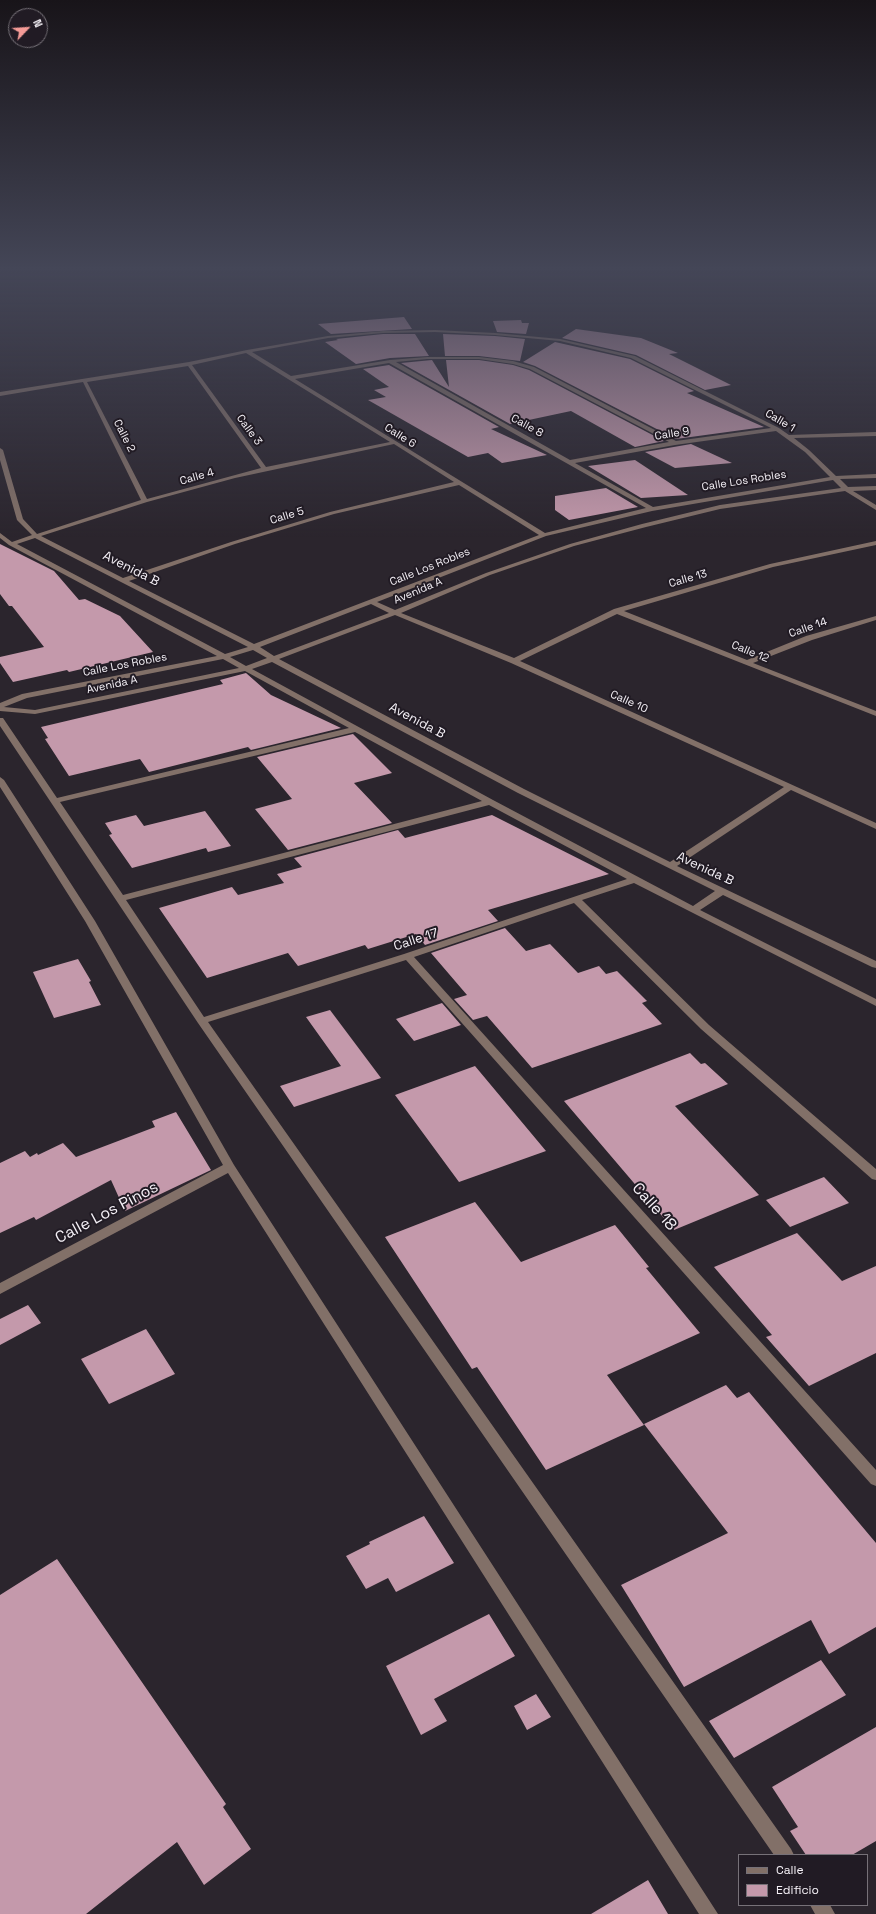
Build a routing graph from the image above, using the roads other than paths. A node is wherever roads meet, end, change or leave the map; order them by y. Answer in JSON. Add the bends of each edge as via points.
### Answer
{"nodes":[{"id":1,"x":210,"y":359,"type":"edge"},
{"id":2,"x":260,"y":359,"type":"edge"},
{"id":3,"x":415,"y":359,"type":"edge"},
{"id":4,"x":488,"y":359,"type":"edge"},
{"id":5,"x":638,"y":359,"type":"edge"},
{"id":6,"x":390,"y":362,"type":"junction"},
{"id":7,"x":189,"y":364,"type":"junction"},
{"id":8,"x":290,"y":378,"type":"junction"},
{"id":9,"x":84,"y":380,"type":"junction"},
{"id":10,"x":0,"y":394,"type":"edge"},
{"id":11,"x":777,"y":429,"type":"junction"},
{"id":12,"x":876,"y":434,"type":"edge"},
{"id":13,"x":788,"y":437,"type":"junction"},
{"id":14,"x":392,"y":443,"type":"junction"},
{"id":15,"x":675,"y":444,"type":"junction"},
{"id":16,"x":0,"y":450,"type":"edge"},
{"id":17,"x":570,"y":462,"type":"junction"},
{"id":18,"x":265,"y":468,"type":"junction"},
{"id":19,"x":876,"y":476,"type":"edge"},
{"id":20,"x":833,"y":478,"type":"junction"},
{"id":21,"x":458,"y":483,"type":"junction"},
{"id":22,"x":876,"y":488,"type":"edge"},
{"id":23,"x":846,"y":489,"type":"junction"},
{"id":24,"x":146,"y":501,"type":"junction"},
{"id":25,"x":876,"y":508,"type":"edge"},
{"id":26,"x":652,"y":509,"type":"junction"},
{"id":27,"x":0,"y":535,"type":"edge"},
{"id":28,"x":544,"y":535,"type":"junction"},
{"id":29,"x":37,"y":537,"type":"junction"},
{"id":30,"x":876,"y":543,"type":"edge"},
{"id":31,"x":11,"y":544,"type":"junction"},
{"id":32,"x":124,"y":580,"type":"junction"},
{"id":33,"x":372,"y":602,"type":"junction"},
{"id":34,"x":617,"y":611,"type":"junction"},
{"id":35,"x":395,"y":613,"type":"junction"},
{"id":36,"x":876,"y":618,"type":"edge"},
{"id":37,"x":254,"y":647,"type":"junction"},
{"id":38,"x":224,"y":657,"type":"junction"},
{"id":39,"x":273,"y":659,"type":"junction"},
{"id":40,"x":514,"y":661,"type":"junction"},
{"id":41,"x":748,"y":662,"type":"junction"},
{"id":42,"x":246,"y":669,"type":"junction"},
{"id":43,"x":0,"y":706,"type":"edge"},
{"id":44,"x":0,"y":709,"type":"edge"},
{"id":45,"x":876,"y":714,"type":"edge"},
{"id":46,"x":0,"y":720,"type":"edge"},
{"id":47,"x":355,"y":728,"type":"junction"},
{"id":48,"x":0,"y":780,"type":"edge"},
{"id":49,"x":790,"y":787,"type":"junction"},
{"id":50,"x":55,"y":801,"type":"junction"},
{"id":51,"x":490,"y":802,"type":"junction"},
{"id":52,"x":876,"y":826,"type":"edge"},
{"id":53,"x":670,"y":866,"type":"junction"},
{"id":54,"x":636,"y":880,"type":"junction"},
{"id":55,"x":722,"y":891,"type":"junction"},
{"id":56,"x":120,"y":899,"type":"junction"},
{"id":57,"x":576,"y":900,"type":"junction"},
{"id":58,"x":693,"y":910,"type":"junction"},
{"id":59,"x":408,"y":956,"type":"junction"},
{"id":60,"x":876,"y":965,"type":"edge"},
{"id":61,"x":876,"y":1003,"type":"edge"},
{"id":62,"x":202,"y":1021,"type":"junction"},
{"id":63,"x":230,"y":1166,"type":"junction"},
{"id":64,"x":876,"y":1176,"type":"edge"},
{"id":65,"x":0,"y":1289,"type":"edge"},
{"id":66,"x":876,"y":1480,"type":"edge"},
{"id":67,"x":783,"y":1854,"type":"edge"},
{"id":68,"x":709,"y":1914,"type":"edge"}],
"edges":[{"from":1,"to":7,"type":"street","name":"Calle 1"},
{"from":2,"to":8,"type":"street","name":"Calle 6"},
{"from":3,"to":6,"type":"street"},
{"from":4,"to":15,"type":"street","via":[[532,368]]},
{"from":5,"to":11,"type":"street","name":"Calle 1"},
{"from":6,"to":8,"type":"street"},
{"from":6,"to":17,"type":"street","name":"Calle 8"},
{"from":7,"to":9,"type":"street","name":"Calle 1"},
{"from":7,"to":18,"type":"street","name":"Calle 3"},
{"from":8,"to":14,"type":"street","name":"Calle 6"},
{"from":9,"to":10,"type":"street","name":"Calle 1"},
{"from":9,"to":24,"type":"street","name":"Calle 2"},
{"from":11,"to":13,"type":"street","name":"Calle 1"},
{"from":11,"to":15,"type":"street","name":"Calle 9"},
{"from":12,"to":13,"type":"street"},
{"from":13,"to":20,"type":"street","name":"Calle 1","via":[[807,451]]},
{"from":14,"to":18,"type":"street","name":"Calle 4"},
{"from":14,"to":21,"type":"street","name":"Calle 6"},
{"from":15,"to":17,"type":"street","name":"Calle 9"},
{"from":16,"to":29,"type":"street","name":"Avenida B","via":[[20,520]]},
{"from":17,"to":26,"type":"street","name":"Calle 8"},
{"from":18,"to":24,"type":"street","name":"Calle 4"},
{"from":19,"to":20,"type":"street","name":"Calle Los Robles"},
{"from":20,"to":23,"type":"street","name":"Calle 1"},
{"from":20,"to":26,"type":"street","name":"Calle Los Robles"},
{"from":21,"to":28,"type":"street","name":"Calle 6"},
{"from":21,"to":32,"type":"street","name":"Calle 5","via":[[332,513]]},
{"from":22,"to":23,"type":"street","name":"Avenida A"},
{"from":23,"to":25,"type":"street","name":"Calle 1"},
{"from":23,"to":35,"type":"street","name":"Avenida A","via":[[720,507],[615,533],[488,574]]},
{"from":24,"to":29,"type":"street","name":"Calle 4"},
{"from":26,"to":28,"type":"street","name":"Calle Los Robles"},
{"from":27,"to":31,"type":"street"},
{"from":28,"to":33,"type":"street","name":"Calle Los Robles"},
{"from":29,"to":31,"type":"street","name":"Calle 4"},
{"from":29,"to":32,"type":"street","name":"Avenida B"},
{"from":30,"to":34,"type":"street","name":"Calle 13","via":[[772,566]]},
{"from":31,"to":38,"type":"street"},
{"from":32,"to":37,"type":"street","name":"Avenida B"},
{"from":33,"to":35,"type":"street","name":"Calle 10"},
{"from":33,"to":37,"type":"street","name":"Calle Los Robles"},
{"from":34,"to":40,"type":"street","name":"Calle 13"},
{"from":34,"to":41,"type":"street","name":"Calle 12"},
{"from":35,"to":39,"type":"street","name":"Avenida A"},
{"from":35,"to":40,"type":"street","name":"Calle 10"},
{"from":36,"to":41,"type":"street","name":"Calle 14","via":[[809,638]]},
{"from":37,"to":38,"type":"street","name":"Calle Los Robles"},
{"from":37,"to":39,"type":"street","name":"Avenida B"},
{"from":38,"to":42,"type":"street"},
{"from":38,"to":43,"type":"street","name":"Calle Los Robles","via":[[25,696]]},
{"from":39,"to":42,"type":"street","name":"Avenida A"},
{"from":39,"to":53,"type":"street","name":"Avenida B","via":[[521,791]]},
{"from":40,"to":49,"type":"street","name":"Calle 10"},
{"from":41,"to":45,"type":"street","name":"Calle 12"},
{"from":42,"to":44,"type":"street","name":"Avenida A","via":[[35,712]]},
{"from":42,"to":47,"type":"street"},
{"from":46,"to":50,"type":"street"},
{"from":47,"to":50,"type":"street"},
{"from":47,"to":51,"type":"street"},
{"from":48,"to":63,"type":"street","via":[[90,921]]},
{"from":49,"to":52,"type":"street","name":"Calle 10"},
{"from":49,"to":53,"type":"street"},
{"from":50,"to":56,"type":"street"},
{"from":51,"to":54,"type":"street"},
{"from":51,"to":56,"type":"street"},
{"from":53,"to":55,"type":"street","name":"Avenida B"},
{"from":54,"to":57,"type":"street","name":"Calle 17"},
{"from":54,"to":58,"type":"street"},
{"from":55,"to":58,"type":"street"},
{"from":55,"to":60,"type":"street","name":"Avenida B"},
{"from":56,"to":62,"type":"street"},
{"from":57,"to":59,"type":"street","name":"Calle 17"},
{"from":57,"to":64,"type":"street","via":[[705,1027]]},
{"from":58,"to":61,"type":"street"},
{"from":59,"to":62,"type":"street","name":"Calle 17"},
{"from":59,"to":66,"type":"street","name":"Calle 18"},
{"from":62,"to":67,"type":"street"},
{"from":63,"to":65,"type":"street","name":"Calle Los Pinos"},
{"from":63,"to":68,"type":"street"}]}
